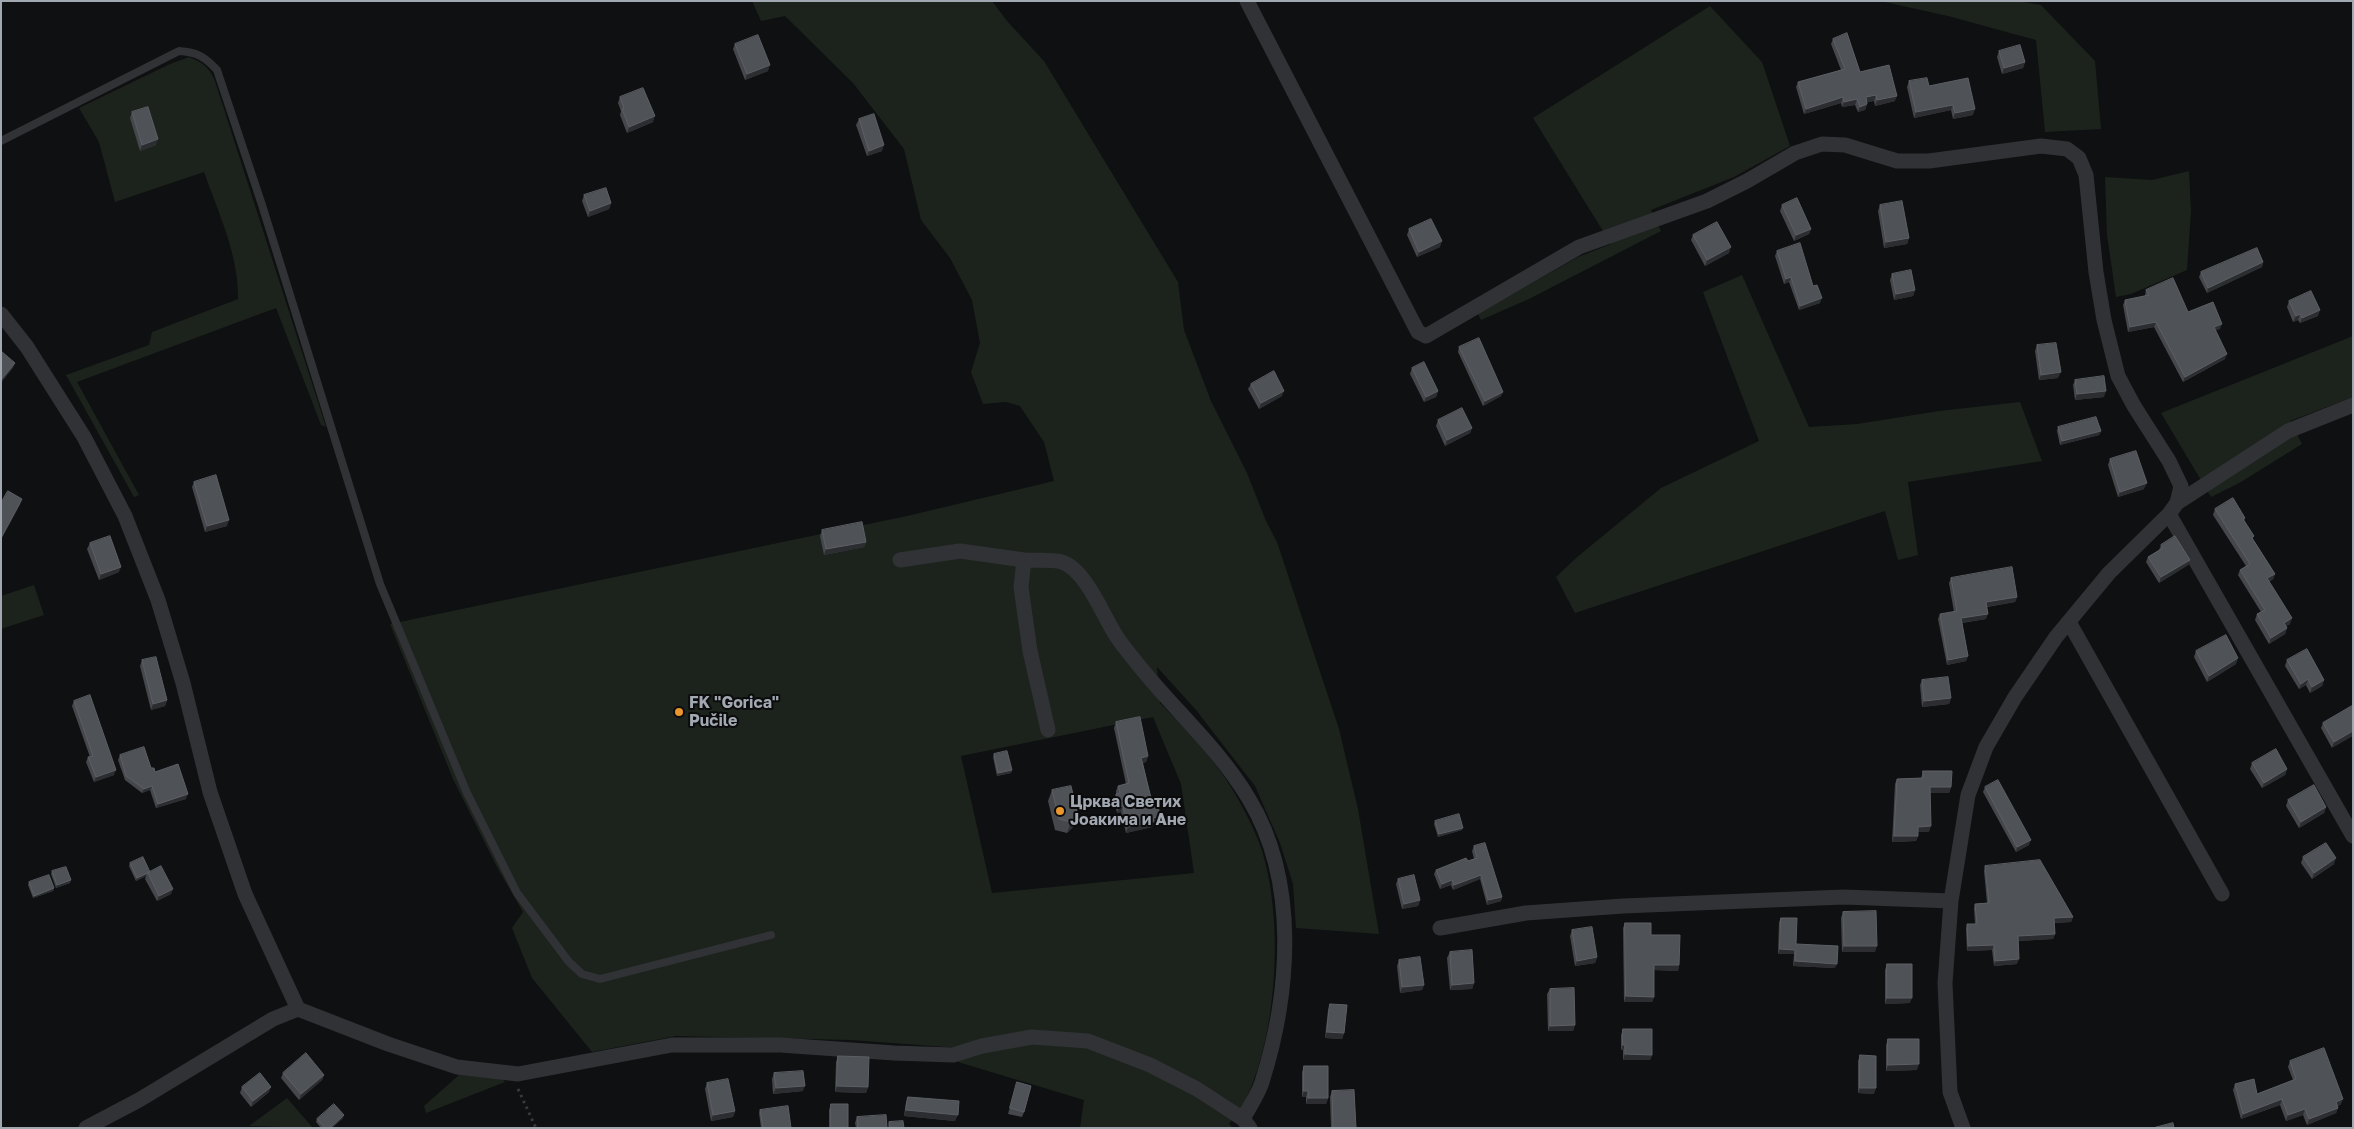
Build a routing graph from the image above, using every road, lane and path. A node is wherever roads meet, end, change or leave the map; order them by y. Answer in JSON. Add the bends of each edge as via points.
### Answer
{"nodes":[{"id":1,"x":1247,"y":1,"type":"edge"},
{"id":2,"x":1,"y":141,"type":"edge"},
{"id":3,"x":1,"y":314,"type":"edge"},
{"id":4,"x":2353,"y":405,"type":"edge"},
{"id":5,"x":2173,"y":508,"type":"junction"},
{"id":6,"x":900,"y":560,"type":"dead end"},
{"id":7,"x":1024,"y":560,"type":"junction"},
{"id":8,"x":2069,"y":622,"type":"junction"},
{"id":9,"x":1048,"y":730,"type":"dead end"},
{"id":10,"x":2353,"y":836,"type":"edge"},
{"id":11,"x":2222,"y":894,"type":"dead end"},
{"id":12,"x":1951,"y":901,"type":"junction"},
{"id":13,"x":1440,"y":928,"type":"dead end"},
{"id":14,"x":771,"y":935,"type":"dead end"},
{"id":15,"x":298,"y":1009,"type":"junction"},
{"id":16,"x":516,"y":1083,"type":"dead end"},
{"id":17,"x":1246,"y":1124,"type":"edge"},
{"id":18,"x":86,"y":1128,"type":"edge"},
{"id":19,"x":536,"y":1128,"type":"edge"},
{"id":20,"x":1963,"y":1128,"type":"edge"}],
"edges":[{"from":1,"to":5,"type":"street","via":[[1418,332],[1426,336],[1579,247],[1707,201],[1795,153],[1822,144],[1845,145],[1897,161],[1929,161],[2042,146],[2066,150],[2078,158],[2086,174],[2096,272],[2118,376],[2181,486]]},
{"from":2,"to":14,"type":"lane","via":[[180,51],[205,57],[217,70],[250,169],[380,584],[468,793],[517,892],[569,962],[582,974],[600,979]]},
{"from":3,"to":15,"type":"street","via":[[27,347],[84,437],[125,516],[158,600],[210,792],[245,894]]},
{"from":4,"to":5,"type":"street","via":[[2288,432]]},
{"from":5,"to":8,"type":"street","via":[[2109,573]]},
{"from":5,"to":10,"type":"street"},
{"from":6,"to":7,"type":"street","via":[[960,551]]},
{"from":7,"to":9,"type":"street","via":[[1021,587],[1030,651]]},
{"from":7,"to":17,"type":"street","via":[[1063,562],[1078,573],[1136,663],[1219,755],[1250,799],[1265,832],[1278,875],[1285,960],[1278,1016],[1261,1084]]},
{"from":8,"to":11,"type":"street"},
{"from":8,"to":12,"type":"street","via":[[2015,697],[1986,747],[1968,796]]},
{"from":12,"to":13,"type":"street","via":[[1844,897],[1622,906],[1526,913]]},
{"from":12,"to":20,"type":"street","via":[[1945,983],[1950,1092]]},
{"from":15,"to":17,"type":"street","via":[[457,1067],[518,1074],[672,1045],[780,1045],[953,1055],[1032,1037],[1088,1041],[1150,1065],[1197,1089]]},
{"from":15,"to":18,"type":"street","via":[[273,1019]]},
{"from":16,"to":19,"type":"path"}]}
